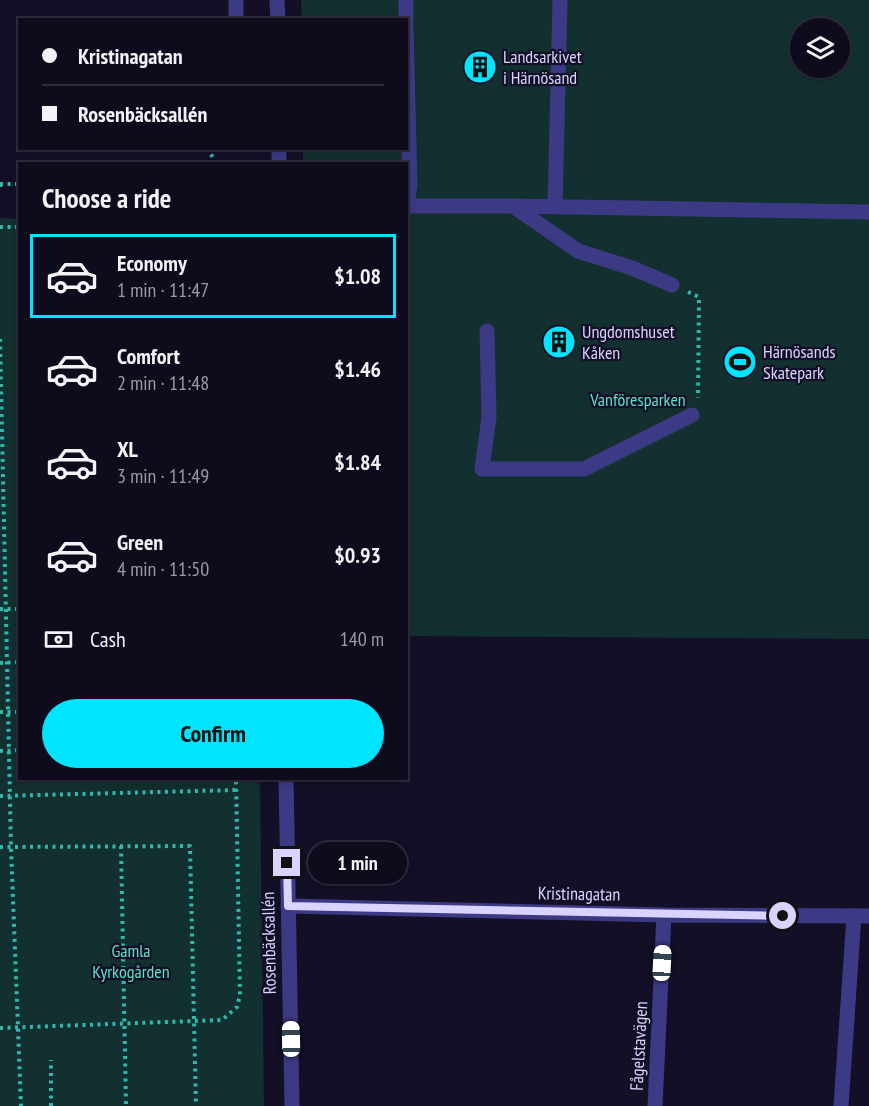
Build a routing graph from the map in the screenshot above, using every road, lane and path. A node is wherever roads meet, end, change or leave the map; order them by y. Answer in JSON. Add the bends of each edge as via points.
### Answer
{"nodes":[{"id":1,"x":236,"y":0,"type":"edge"},
{"id":2,"x":277,"y":0,"type":"edge"},
{"id":3,"x":406,"y":0,"type":"edge"},
{"id":4,"x":560,"y":0,"type":"edge"},
{"id":5,"x":236,"y":18,"type":"edge"},
{"id":6,"x":278,"y":18,"type":"edge"},
{"id":7,"x":406,"y":18,"type":"edge"},
{"id":8,"x":0,"y":184,"type":"edge"},
{"id":9,"x":18,"y":184,"type":"edge"},
{"id":10,"x":0,"y":190,"type":"edge"},
{"id":11,"x":513,"y":206,"type":"junction"},
{"id":12,"x":408,"y":207,"type":"edge"},
{"id":13,"x":555,"y":207,"type":"junction"},
{"id":14,"x":869,"y":212,"type":"edge"},
{"id":15,"x":0,"y":227,"type":"edge"},
{"id":16,"x":18,"y":227,"type":"edge"},
{"id":17,"x":672,"y":285,"type":"joint"},
{"id":18,"x":487,"y":331,"type":"dead end"},
{"id":19,"x":0,"y":339,"type":"edge"},
{"id":20,"x":692,"y":415,"type":"joint"},
{"id":21,"x":3,"y":609,"type":"edge"},
{"id":22,"x":6,"y":662,"type":"junction"},
{"id":23,"x":18,"y":662,"type":"edge"},
{"id":24,"x":0,"y":663,"type":"edge"},
{"id":25,"x":0,"y":712,"type":"edge"},
{"id":26,"x":8,"y":712,"type":"junction"},
{"id":27,"x":18,"y":712,"type":"edge"},
{"id":28,"x":18,"y":750,"type":"edge"},
{"id":29,"x":0,"y":751,"type":"edge"},
{"id":30,"x":9,"y":751,"type":"junction"},
{"id":31,"x":236,"y":780,"type":"edge"},
{"id":32,"x":286,"y":780,"type":"edge"},
{"id":33,"x":236,"y":790,"type":"junction"},
{"id":34,"x":0,"y":796,"type":"edge"},
{"id":35,"x":10,"y":796,"type":"junction"},
{"id":36,"x":121,"y":846,"type":"junction"},
{"id":37,"x":0,"y":847,"type":"edge"},
{"id":38,"x":11,"y":847,"type":"junction"},
{"id":39,"x":288,"y":906,"type":"junction"},
{"id":40,"x":664,"y":915,"type":"junction"},
{"id":41,"x":861,"y":916,"type":"edge"},
{"id":42,"x":194,"y":1022,"type":"junction"},
{"id":43,"x":125,"y":1024,"type":"junction"},
{"id":44,"x":0,"y":1028,"type":"edge"},
{"id":45,"x":18,"y":1028,"type":"junction"},
{"id":46,"x":51,"y":1060,"type":"dead end"},
{"id":47,"x":21,"y":1106,"type":"edge"},
{"id":48,"x":51,"y":1106,"type":"edge"},
{"id":49,"x":126,"y":1106,"type":"edge"},
{"id":50,"x":196,"y":1106,"type":"edge"},
{"id":51,"x":292,"y":1106,"type":"edge"},
{"id":52,"x":655,"y":1106,"type":"edge"},
{"id":53,"x":841,"y":1106,"type":"edge"}],
"edges":[{"from":1,"to":5,"type":"street"},
{"from":2,"to":6,"type":"street"},
{"from":3,"to":7,"type":"street"},
{"from":4,"to":13,"type":"street"},
{"from":8,"to":9,"type":"path"},
{"from":8,"to":10,"type":"path"},
{"from":11,"to":12,"type":"street"},
{"from":11,"to":13,"type":"street"},
{"from":11,"to":17,"type":"street","via":[[578,251]]},
{"from":13,"to":14,"type":"street"},
{"from":15,"to":16,"type":"path"},
{"from":17,"to":20,"type":"path","via":[[699,297],[698,406]]},
{"from":18,"to":20,"type":"street","via":[[489,417],[482,469],[584,469]]},
{"from":19,"to":21,"type":"path"},
{"from":21,"to":22,"type":"path"},
{"from":22,"to":23,"type":"path"},
{"from":22,"to":24,"type":"path"},
{"from":22,"to":26,"type":"path"},
{"from":25,"to":26,"type":"path"},
{"from":26,"to":27,"type":"path"},
{"from":26,"to":30,"type":"path"},
{"from":28,"to":30,"type":"path"},
{"from":29,"to":30,"type":"path"},
{"from":30,"to":35,"type":"path"},
{"from":31,"to":33,"type":"path"},
{"from":32,"to":39,"type":"street","name":"Rosenbäcksallén"},
{"from":33,"to":35,"type":"path"},
{"from":33,"to":42,"type":"path","via":[[240,994],[237,1006],[222,1020]]},
{"from":34,"to":35,"type":"path"},
{"from":35,"to":38,"type":"path"},
{"from":36,"to":38,"type":"path"},
{"from":36,"to":42,"type":"path","via":[[190,846]]},
{"from":36,"to":43,"type":"path"},
{"from":37,"to":38,"type":"path"},
{"from":38,"to":45,"type":"path"},
{"from":39,"to":40,"type":"street","name":"Kristinagatan"},
{"from":39,"to":51,"type":"street","name":"Rosenbäcksallén"},
{"from":40,"to":41,"type":"street","name":"Kristinagatan"},
{"from":40,"to":52,"type":"street","name":"Fågelstavägen"},
{"from":41,"to":53,"type":"street"},
{"from":42,"to":43,"type":"path"},
{"from":42,"to":50,"type":"path"},
{"from":43,"to":45,"type":"path"},
{"from":43,"to":49,"type":"path"},
{"from":44,"to":45,"type":"path"},
{"from":45,"to":47,"type":"path"},
{"from":46,"to":48,"type":"path"}]}
